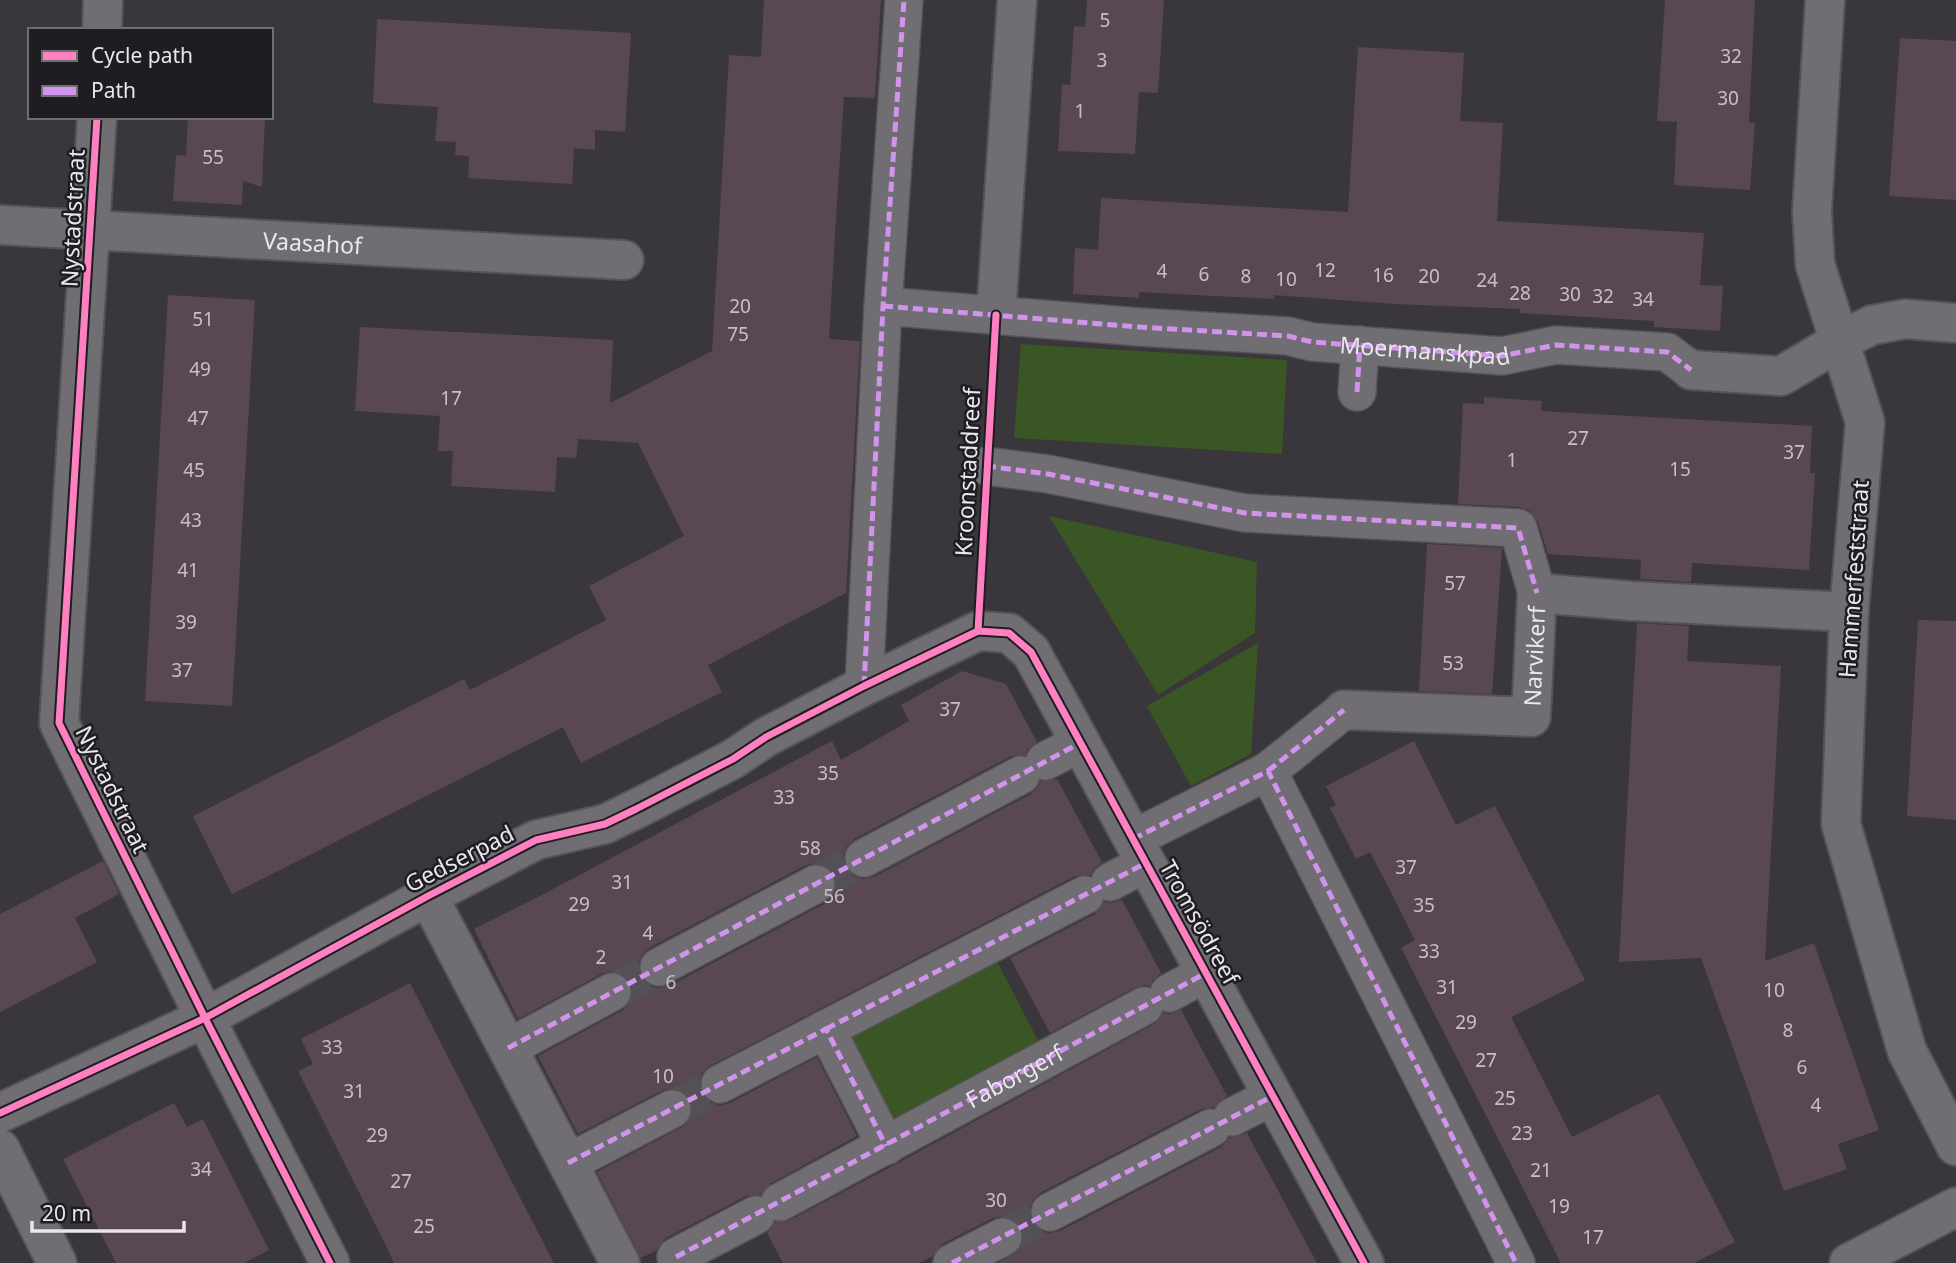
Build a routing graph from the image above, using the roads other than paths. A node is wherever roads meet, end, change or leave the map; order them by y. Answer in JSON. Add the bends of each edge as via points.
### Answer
{"nodes":[{"id":1,"x":103,"y":0,"type":"edge"},
{"id":2,"x":904,"y":0,"type":"edge"},
{"id":3,"x":1017,"y":0,"type":"edge"},
{"id":4,"x":1825,"y":0,"type":"edge"},
{"id":5,"x":102,"y":28,"type":"edge"},
{"id":6,"x":97,"y":119,"type":"edge"},
{"id":7,"x":0,"y":225,"type":"edge"},
{"id":8,"x":91,"y":232,"type":"junction"},
{"id":9,"x":624,"y":260,"type":"dead end"},
{"id":10,"x":883,"y":306,"type":"junction"},
{"id":11,"x":996,"y":315,"type":"junction"},
{"id":12,"x":1956,"y":323,"type":"edge"},
{"id":13,"x":1840,"y":341,"type":"junction"},
{"id":14,"x":1360,"y":345,"type":"junction"},
{"id":15,"x":1691,"y":370,"type":"joint"},
{"id":16,"x":1357,"y":392,"type":"dead end"},
{"id":17,"x":986,"y":466,"type":"dead end"},
{"id":18,"x":1537,"y":593,"type":"junction"},
{"id":19,"x":1849,"y":612,"type":"junction"},
{"id":20,"x":978,"y":631,"type":"joint"},
{"id":21,"x":864,"y":686,"type":"junction"},
{"id":22,"x":1344,"y":710,"type":"joint"},
{"id":23,"x":1080,"y":743,"type":"junction"},
{"id":24,"x":1268,"y":771,"type":"junction"},
{"id":25,"x":1140,"y":851,"type":"junction"},
{"id":26,"x":864,"y":858,"type":"tunnel mouth"},
{"id":27,"x":816,"y":884,"type":"tunnel mouth"},
{"id":28,"x":428,"y":896,"type":"junction"},
{"id":29,"x":659,"y":967,"type":"tunnel mouth"},
{"id":30,"x":1206,"y":973,"type":"junction"},
{"id":31,"x":611,"y":992,"type":"tunnel mouth"},
{"id":32,"x":205,"y":1018,"type":"junction"},
{"id":33,"x":827,"y":1029,"type":"junction"},
{"id":34,"x":508,"y":1048,"type":"junction"},
{"id":35,"x":720,"y":1084,"type":"tunnel mouth"},
{"id":36,"x":1273,"y":1096,"type":"junction"},
{"id":37,"x":672,"y":1109,"type":"tunnel mouth"},
{"id":38,"x":0,"y":1113,"type":"edge"},
{"id":39,"x":886,"y":1146,"type":"junction"},
{"id":40,"x":1956,"y":1146,"type":"edge"},
{"id":41,"x":0,"y":1149,"type":"edge"},
{"id":42,"x":568,"y":1163,"type":"junction"},
{"id":43,"x":1956,"y":1207,"type":"edge"},
{"id":44,"x":1050,"y":1212,"type":"tunnel mouth"},
{"id":45,"x":1003,"y":1237,"type":"tunnel mouth"},
{"id":46,"x":675,"y":1261,"type":"edge"},
{"id":47,"x":57,"y":1263,"type":"edge"},
{"id":48,"x":330,"y":1263,"type":"edge"},
{"id":49,"x":620,"y":1263,"type":"edge"},
{"id":50,"x":952,"y":1263,"type":"edge"},
{"id":51,"x":1364,"y":1263,"type":"edge"},
{"id":52,"x":1516,"y":1263,"type":"edge"},
{"id":53,"x":1849,"y":1263,"type":"edge"}],
"edges":[{"from":1,"to":5,"type":"street"},
{"from":2,"to":10,"type":"street"},
{"from":3,"to":11,"type":"street"},
{"from":4,"to":13,"type":"street","name":"Hammerfeststraat","via":[[1812,211],[1815,264]]},
{"from":6,"to":8,"type":"street","name":"Nystadstraat"},
{"from":7,"to":8,"type":"street","name":"Vaasahof"},
{"from":8,"to":9,"type":"street","name":"Vaasahof"},
{"from":8,"to":32,"type":"street","name":"Nystadstraat","via":[[59,723]]},
{"from":10,"to":11,"type":"street","name":"Moermanskpad"},
{"from":10,"to":21,"type":"street"},
{"from":11,"to":14,"type":"street","name":"Moermanskpad"},
{"from":12,"to":13,"type":"street","name":"Moermanskpad","via":[[1905,319],[1872,326]]},
{"from":13,"to":15,"type":"street","name":"Moermanskpad","via":[[1781,376]]},
{"from":13,"to":19,"type":"street","name":"Hammerfeststraat","via":[[1865,422]]},
{"from":14,"to":15,"type":"street","name":"Moermanskpad","via":[[1502,356],[1556,345],[1667,352]]},
{"from":14,"to":16,"type":"street"},
{"from":17,"to":18,"type":"street","via":[[1245,513],[1518,528]]},
{"from":18,"to":19,"type":"street","name":"Narvikerf"},
{"from":18,"to":22,"type":"street","name":"Narvikerf","via":[[1531,717]]},
{"from":19,"to":40,"type":"street","name":"Hammerfeststraat","via":[[1841,824],[1907,1051]]},
{"from":20,"to":21,"type":"street","name":"Gedserpad"},
{"from":20,"to":23,"type":"street","name":"Tromsödreef","via":[[1009,633],[1031,652]]},
{"from":21,"to":28,"type":"street","name":"Gedserpad","via":[[605,824],[536,840]]},
{"from":22,"to":24,"type":"street"},
{"from":23,"to":25,"type":"street","name":"Tromsödreef"},
{"from":23,"to":26,"type":"street"},
{"from":24,"to":25,"type":"street"},
{"from":24,"to":52,"type":"street"},
{"from":25,"to":30,"type":"street","name":"Tromsödreef"},
{"from":25,"to":33,"type":"street","via":[[1098,888]]},
{"from":27,"to":29,"type":"street"},
{"from":28,"to":32,"type":"street","name":"Gedserpad"},
{"from":28,"to":34,"type":"street"},
{"from":30,"to":36,"type":"street","name":"Tromsödreef"},
{"from":30,"to":39,"type":"street","name":"Faborgerf"},
{"from":31,"to":34,"type":"street"},
{"from":32,"to":38,"type":"street","name":"Gedserpad"},
{"from":32,"to":48,"type":"street","name":"Nystadstraat"},
{"from":33,"to":35,"type":"street"},
{"from":33,"to":39,"type":"street"},
{"from":34,"to":42,"type":"street"},
{"from":36,"to":44,"type":"street"},
{"from":36,"to":51,"type":"street","name":"Tromsödreef"},
{"from":37,"to":42,"type":"street"},
{"from":39,"to":46,"type":"street","name":"Faborgerf"},
{"from":41,"to":47,"type":"street"},
{"from":42,"to":49,"type":"street"},
{"from":43,"to":53,"type":"street"},
{"from":45,"to":50,"type":"street"}]}
